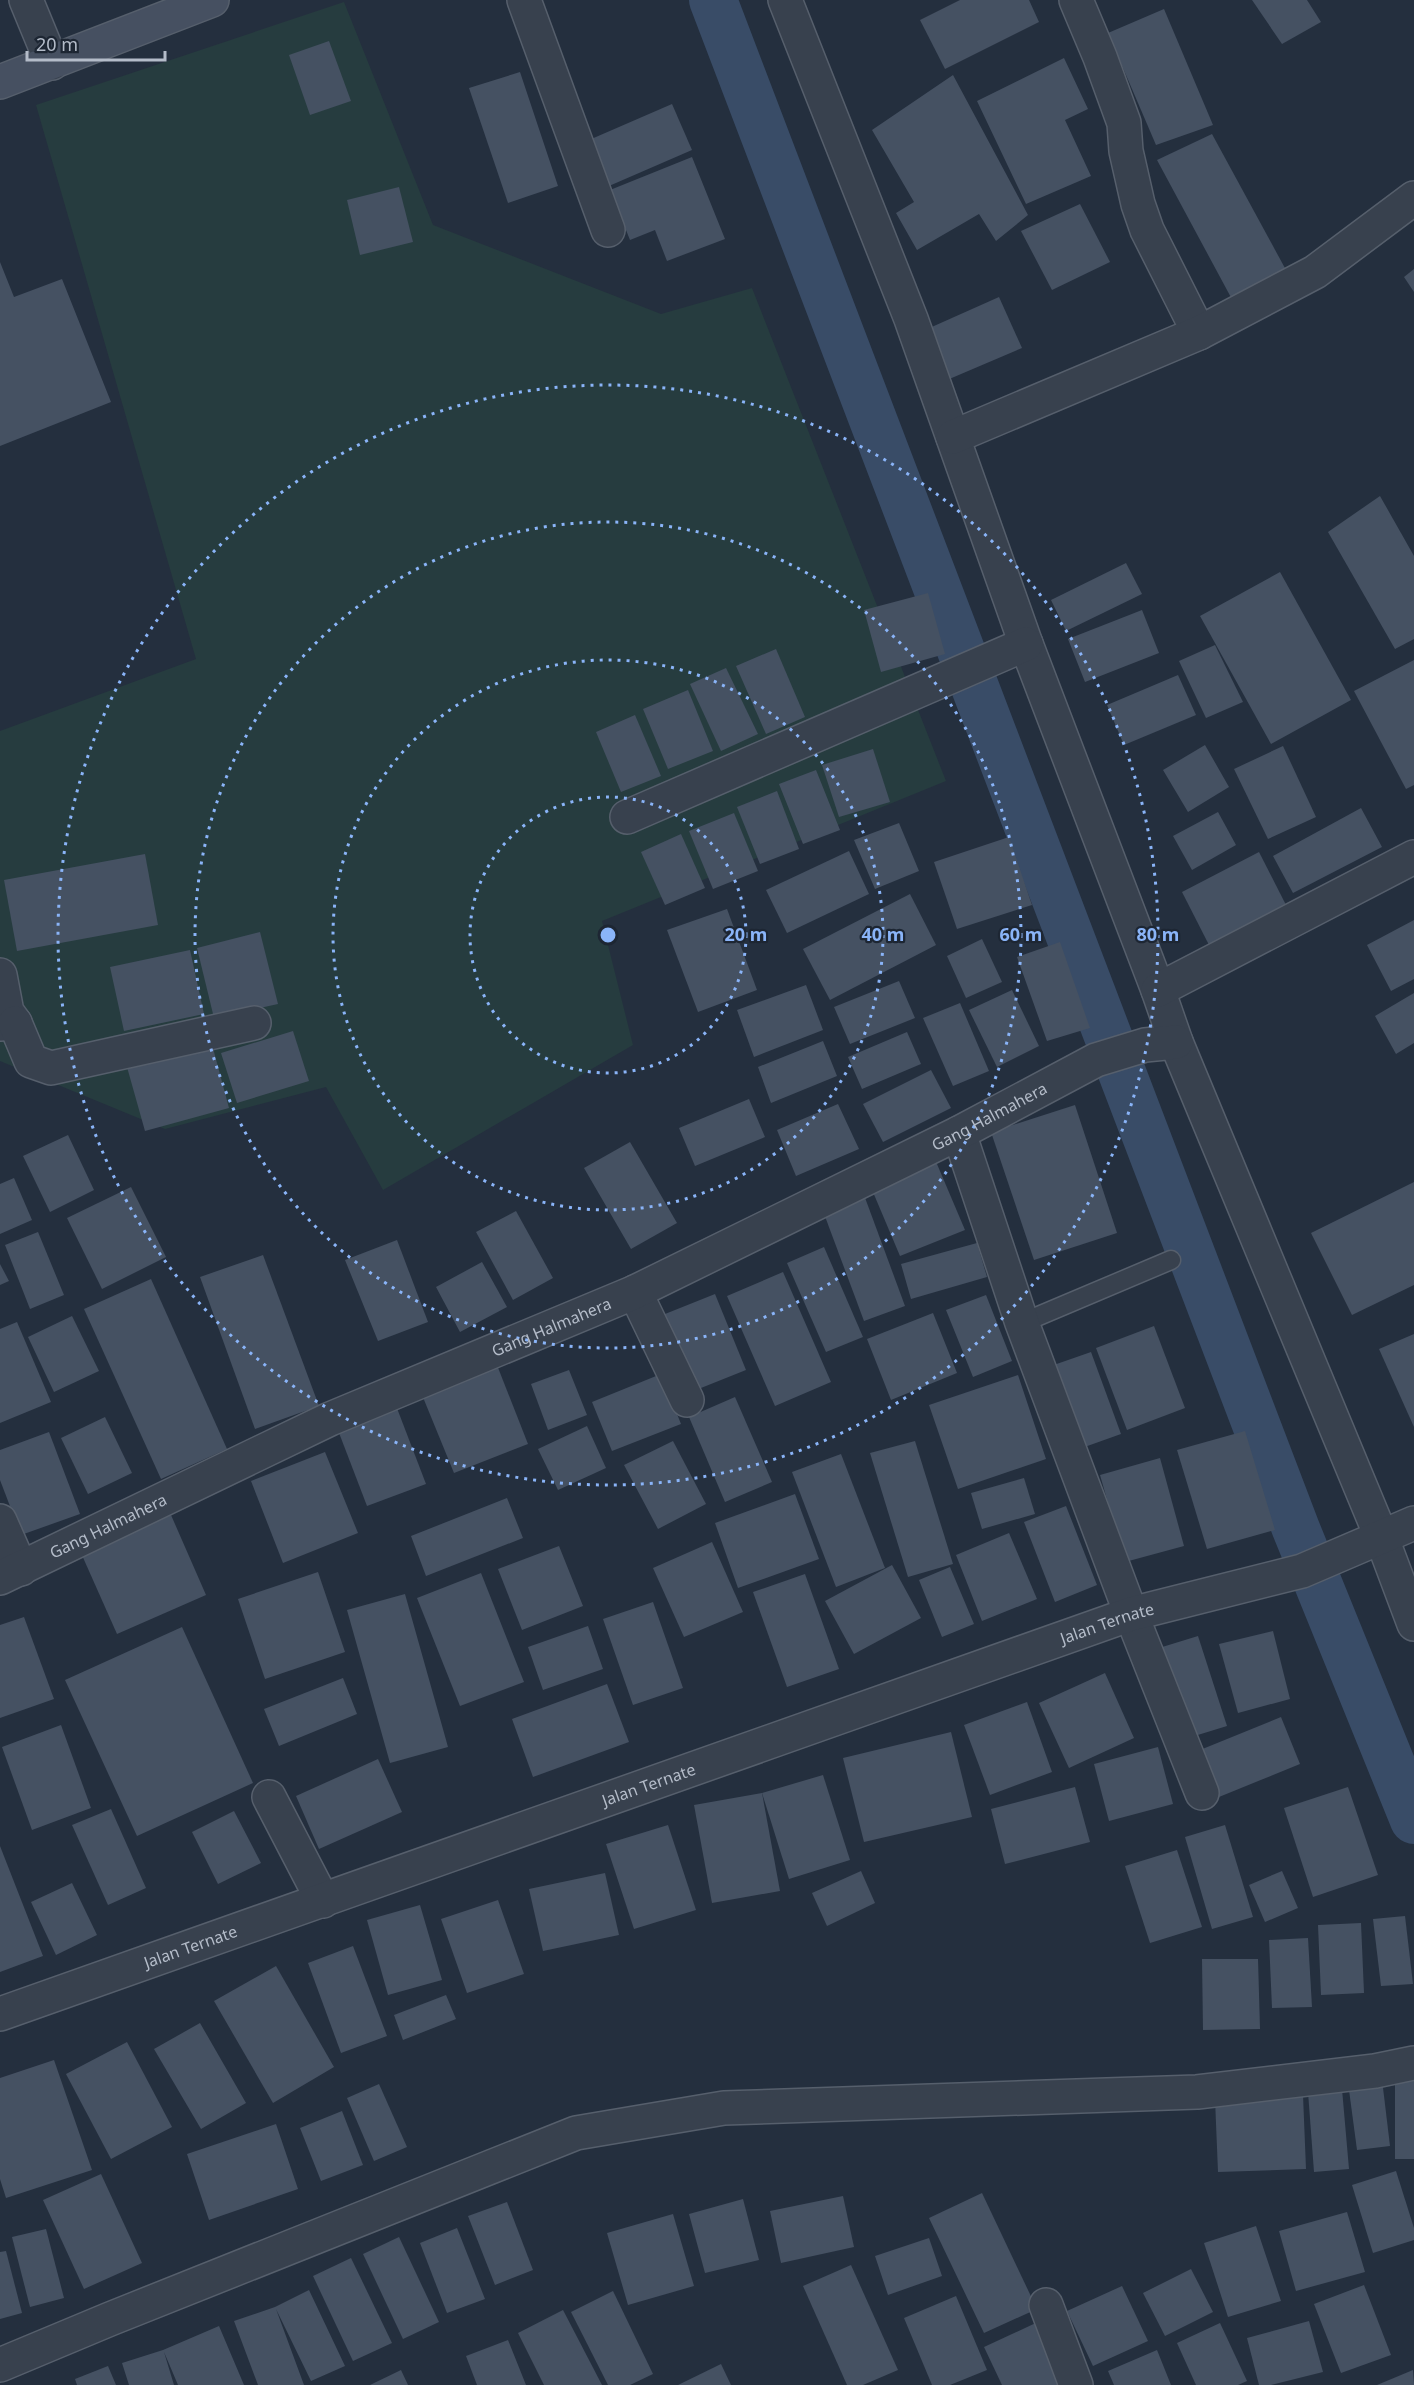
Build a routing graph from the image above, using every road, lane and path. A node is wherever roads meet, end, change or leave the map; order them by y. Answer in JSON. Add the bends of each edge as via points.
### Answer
{"nodes":[{"id":1,"x":26,"y":0,"type":"edge"},
{"id":2,"x":212,"y":0,"type":"edge"},
{"id":3,"x":524,"y":0,"type":"edge"},
{"id":4,"x":785,"y":0,"type":"edge"},
{"id":5,"x":1076,"y":0,"type":"edge"},
{"id":6,"x":52,"y":63,"type":"junction"},
{"id":7,"x":0,"y":82,"type":"edge"},
{"id":8,"x":1414,"y":198,"type":"edge"},
{"id":9,"x":608,"y":230,"type":"dead end"},
{"id":10,"x":1199,"y":333,"type":"junction"},
{"id":11,"x":953,"y":437,"type":"junction"},
{"id":12,"x":1014,"y":650,"type":"junction"},
{"id":13,"x":627,"y":817,"type":"dead end"},
{"id":14,"x":1414,"y":857,"type":"edge"},
{"id":15,"x":0,"y":975,"type":"edge"},
{"id":16,"x":1158,"y":990,"type":"junction"},
{"id":17,"x":8,"y":1023,"type":"edge"},
{"id":18,"x":254,"y":1023,"type":"dead end"},
{"id":19,"x":1160,"y":1044,"type":"junction"},
{"id":20,"x":959,"y":1133,"type":"junction"},
{"id":21,"x":1171,"y":1260,"type":"dead end"},
{"id":22,"x":635,"y":1292,"type":"junction"},
{"id":23,"x":1022,"y":1323,"type":"junction"},
{"id":24,"x":687,"y":1400,"type":"dead end"},
{"id":25,"x":0,"y":1521,"type":"edge"},
{"id":26,"x":1414,"y":1523,"type":"edge"},
{"id":27,"x":1381,"y":1536,"type":"junction"},
{"id":28,"x":11,"y":1573,"type":"edge"},
{"id":29,"x":1131,"y":1614,"type":"junction"},
{"id":30,"x":1414,"y":1624,"type":"edge"},
{"id":31,"x":1202,"y":1792,"type":"dead end"},
{"id":32,"x":269,"y":1797,"type":"dead end"},
{"id":33,"x":322,"y":1901,"type":"junction"},
{"id":34,"x":0,"y":2014,"type":"edge"},
{"id":35,"x":1414,"y":2063,"type":"edge"},
{"id":36,"x":1046,"y":2306,"type":"dead end"},
{"id":37,"x":0,"y":2366,"type":"edge"},
{"id":38,"x":1076,"y":2385,"type":"edge"}],
"edges":[{"from":1,"to":6,"type":"street"},
{"from":2,"to":6,"type":"street"},
{"from":3,"to":9,"type":"street"},
{"from":4,"to":11,"type":"street","via":[[911,319]]},
{"from":5,"to":10,"type":"street","via":[[1124,123],[1126,151],[1147,231]]},
{"from":6,"to":7,"type":"street"},
{"from":8,"to":10,"type":"street","via":[[1315,272]]},
{"from":10,"to":11,"type":"street"},
{"from":11,"to":12,"type":"street"},
{"from":12,"to":13,"type":"street"},
{"from":12,"to":16,"type":"street"},
{"from":14,"to":16,"type":"street"},
{"from":15,"to":17,"type":"street"},
{"from":16,"to":19,"type":"street"},
{"from":17,"to":18,"type":"street","via":[[31,1060],[51,1068]]},
{"from":19,"to":20,"type":"street","name":"Gang Halmahera","via":[[1096,1060]]},
{"from":19,"to":27,"type":"street"},
{"from":20,"to":22,"type":"street","name":"Gang Halmahera"},
{"from":20,"to":23,"type":"street"},
{"from":21,"to":23,"type":"lane"},
{"from":22,"to":24,"type":"street"},
{"from":22,"to":28,"type":"street","name":"Gang Halmahera","via":[[330,1419]]},
{"from":23,"to":29,"type":"street"},
{"from":25,"to":28,"type":"street"},
{"from":26,"to":27,"type":"street","name":"Jalan Ternate"},
{"from":27,"to":29,"type":"street","name":"Jalan Ternate","via":[[1302,1571]]},
{"from":27,"to":30,"type":"street"},
{"from":29,"to":31,"type":"street"},
{"from":29,"to":33,"type":"street","name":"Jalan Ternate"},
{"from":32,"to":33,"type":"street"},
{"from":33,"to":34,"type":"street","name":"Jalan Ternate"},
{"from":35,"to":37,"type":"street","via":[[1197,2092],[724,2108],[576,2133]]},
{"from":36,"to":38,"type":"street"}]}
